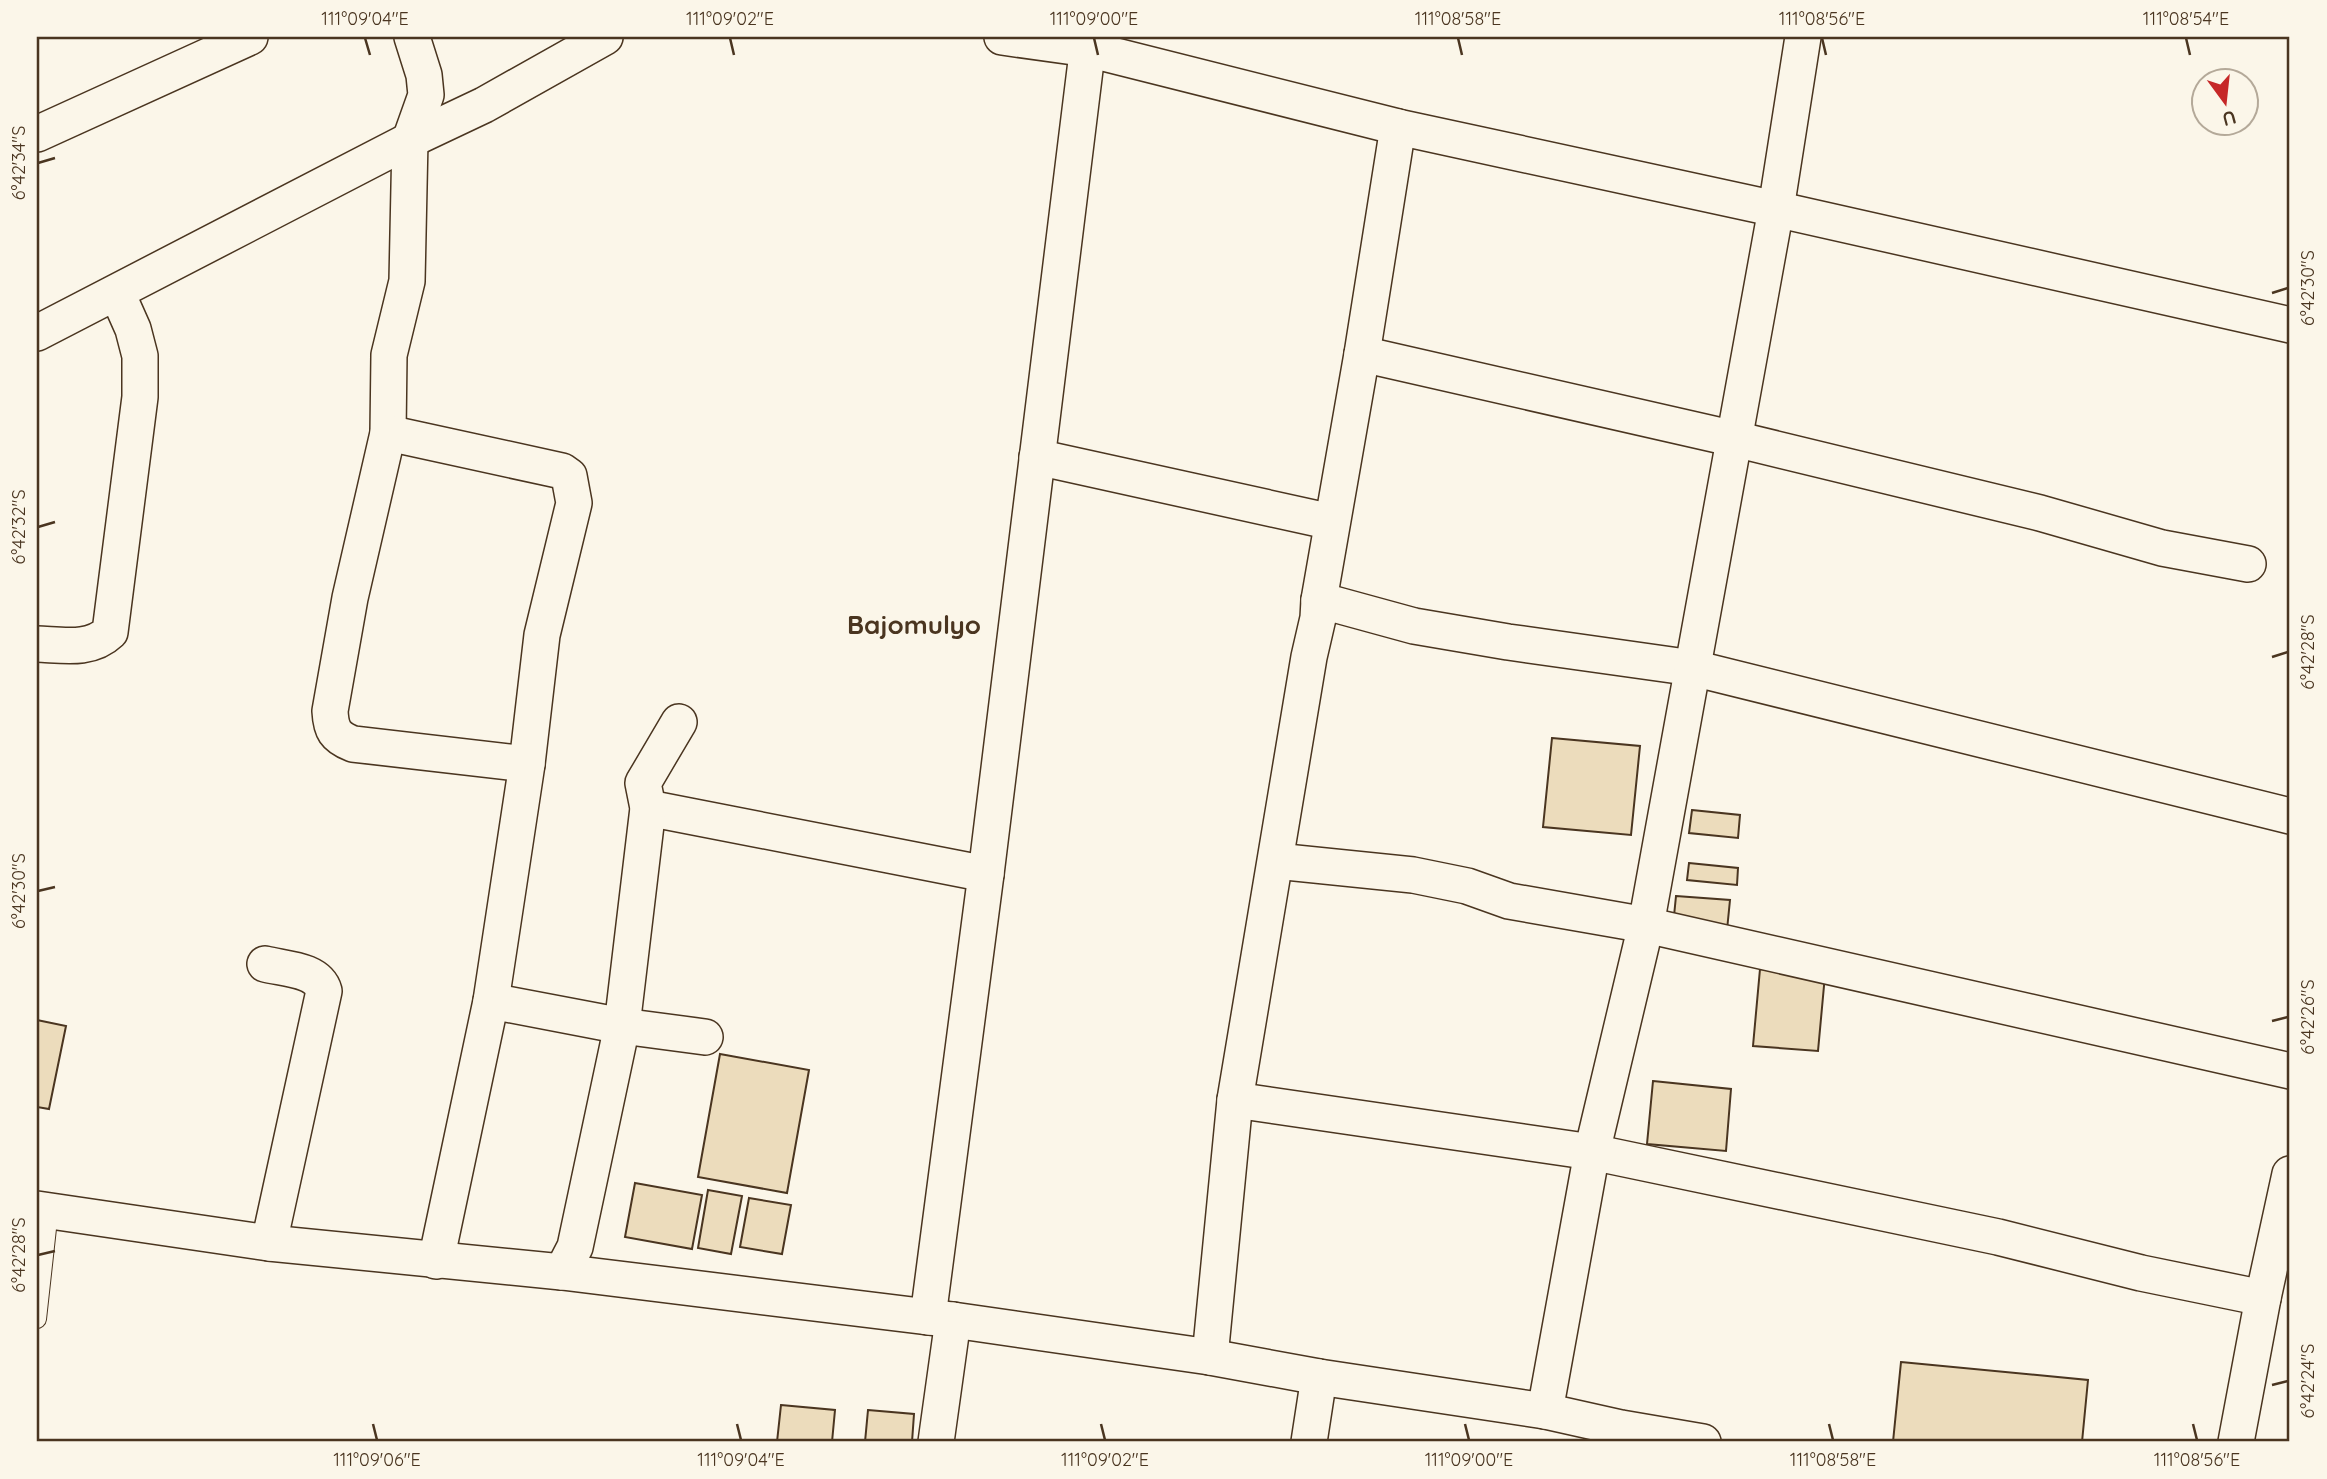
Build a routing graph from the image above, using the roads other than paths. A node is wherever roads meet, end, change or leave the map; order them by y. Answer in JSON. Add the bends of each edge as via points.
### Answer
{"nodes":[{"id":1,"x":250,"y":37,"type":"edge"},
{"id":2,"x":412,"y":37,"type":"edge"},
{"id":3,"x":605,"y":37,"type":"edge"},
{"id":4,"x":1002,"y":37,"type":"edge"},
{"id":5,"x":1804,"y":37,"type":"edge"},
{"id":6,"x":1089,"y":43,"type":"edge"},
{"id":7,"x":1398,"y":127,"type":"junction"},
{"id":8,"x":37,"y":134,"type":"edge"},
{"id":9,"x":410,"y":140,"type":"junction"},
{"id":10,"x":1776,"y":209,"type":"junction"},
{"id":11,"x":117,"y":293,"type":"junction"},
{"id":12,"x":2290,"y":325,"type":"edge"},
{"id":13,"x":37,"y":333,"type":"edge"},
{"id":14,"x":1362,"y":354,"type":"junction"},
{"id":15,"x":388,"y":433,"type":"junction"},
{"id":16,"x":1735,"y":439,"type":"junction"},
{"id":17,"x":1037,"y":457,"type":"junction"},
{"id":18,"x":1332,"y":522,"type":"junction"},
{"id":19,"x":2248,"y":564,"type":"dead end"},
{"id":20,"x":1319,"y":600,"type":"junction"},
{"id":21,"x":37,"y":644,"type":"edge"},
{"id":22,"x":1693,"y":667,"type":"junction"},
{"id":23,"x":679,"y":722,"type":"dead end"},
{"id":24,"x":527,"y":764,"type":"junction"},
{"id":25,"x":648,"y":808,"type":"junction"},
{"id":26,"x":2290,"y":816,"type":"edge"},
{"id":27,"x":1276,"y":861,"type":"junction"},
{"id":28,"x":986,"y":874,"type":"junction"},
{"id":29,"x":1646,"y":925,"type":"junction"},
{"id":30,"x":265,"y":964,"type":"dead end"},
{"id":31,"x":491,"y":1001,"type":"junction"},
{"id":32,"x":622,"y":1026,"type":"junction"},
{"id":33,"x":705,"y":1037,"type":"dead end"},
{"id":34,"x":2290,"y":1071,"type":"edge"},
{"id":35,"x":1235,"y":1100,"type":"junction"},
{"id":36,"x":1592,"y":1152,"type":"junction"},
{"id":37,"x":2290,"y":1174,"type":"edge"},
{"id":38,"x":43,"y":1210,"type":"edge"},
{"id":39,"x":2284,"y":1224,"type":"edge"},
{"id":40,"x":269,"y":1242,"type":"junction"},
{"id":41,"x":436,"y":1261,"type":"junction"},
{"id":42,"x":562,"y":1272,"type":"junction"},
{"id":43,"x":2263,"y":1298,"type":"junction"},
{"id":44,"x":37,"y":1319,"type":"edge"},
{"id":45,"x":941,"y":1319,"type":"junction"},
{"id":46,"x":1210,"y":1357,"type":"junction"},
{"id":47,"x":1319,"y":1377,"type":"junction"},
{"id":48,"x":1545,"y":1411,"type":"junction"},
{"id":49,"x":1620,"y":1435,"type":"edge"},
{"id":50,"x":936,"y":1442,"type":"edge"},
{"id":51,"x":1309,"y":1442,"type":"edge"},
{"id":52,"x":1703,"y":1442,"type":"edge"},
{"id":53,"x":2236,"y":1442,"type":"edge"}],
"edges":[{"from":1,"to":8,"type":"street"},
{"from":2,"to":9,"type":"street","via":[[426,95]]},
{"from":3,"to":9,"type":"street","via":[[484,105]]},
{"from":4,"to":6,"type":"street"},
{"from":5,"to":10,"type":"street"},
{"from":6,"to":7,"type":"street"},
{"from":6,"to":17,"type":"street"},
{"from":7,"to":10,"type":"street"},
{"from":7,"to":14,"type":"street"},
{"from":9,"to":11,"type":"street"},
{"from":9,"to":15,"type":"street","via":[[407,281],[389,355]]},
{"from":10,"to":12,"type":"street"},
{"from":10,"to":16,"type":"street"},
{"from":11,"to":13,"type":"street"},
{"from":11,"to":21,"type":"street","via":[[140,356],[140,397],[110,632],[100,641],[82,646]]},
{"from":14,"to":16,"type":"street"},
{"from":14,"to":18,"type":"street"},
{"from":15,"to":24,"type":"street","via":[[569,476],[574,503],[542,635]]},
{"from":15,"to":24,"type":"street","via":[[349,598],[331,726],[336,735],[353,744]]},
{"from":16,"to":19,"type":"street","via":[[2040,513],[2162,548]]},
{"from":16,"to":22,"type":"street"},
{"from":17,"to":18,"type":"street"},
{"from":17,"to":28,"type":"street"},
{"from":18,"to":20,"type":"street"},
{"from":20,"to":22,"type":"street","via":[[1414,626]]},
{"from":20,"to":27,"type":"street"},
{"from":22,"to":26,"type":"street"},
{"from":22,"to":29,"type":"street"},
{"from":23,"to":25,"type":"street","via":[[643,783]]},
{"from":24,"to":31,"type":"street"},
{"from":25,"to":28,"type":"street"},
{"from":25,"to":32,"type":"street"},
{"from":27,"to":29,"type":"street","via":[[1413,875],[1510,901]]},
{"from":27,"to":35,"type":"street"},
{"from":28,"to":45,"type":"street"},
{"from":29,"to":34,"type":"street"},
{"from":29,"to":36,"type":"street"},
{"from":30,"to":40,"type":"street","via":[[314,975],[324,990]]},
{"from":31,"to":32,"type":"street"},
{"from":31,"to":41,"type":"street"},
{"from":32,"to":33,"type":"street"},
{"from":32,"to":42,"type":"street","via":[[575,1247]]},
{"from":35,"to":36,"type":"street"},
{"from":35,"to":46,"type":"street"},
{"from":36,"to":43,"type":"street"},
{"from":36,"to":48,"type":"street"},
{"from":37,"to":39,"type":"street"},
{"from":38,"to":40,"type":"street"},
{"from":38,"to":44,"type":"lane"},
{"from":39,"to":43,"type":"street"},
{"from":40,"to":41,"type":"street"},
{"from":41,"to":42,"type":"street"},
{"from":42,"to":45,"type":"street"},
{"from":43,"to":53,"type":"street"},
{"from":45,"to":46,"type":"street"},
{"from":45,"to":50,"type":"street"},
{"from":46,"to":47,"type":"street"},
{"from":47,"to":48,"type":"street"},
{"from":47,"to":51,"type":"street"},
{"from":48,"to":49,"type":"street"},
{"from":49,"to":52,"type":"street"}]}
